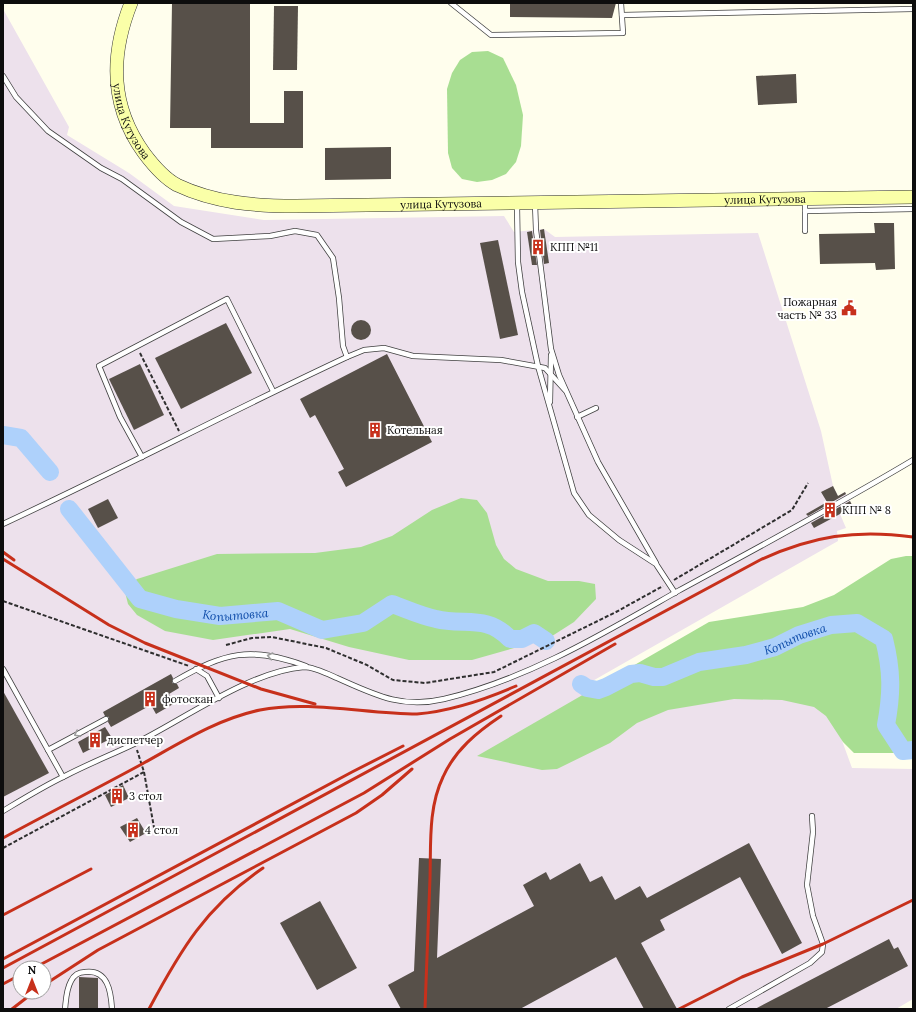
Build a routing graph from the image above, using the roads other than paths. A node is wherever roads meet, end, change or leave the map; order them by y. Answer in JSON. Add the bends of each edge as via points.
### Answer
{"nodes":[{"id":1,"x":131,"y":3,"type":"edge"},
{"id":2,"x":451,"y":3,"type":"edge"},
{"id":3,"x":621,"y":3,"type":"edge"},
{"id":4,"x":913,"y":9,"type":"edge"},
{"id":5,"x":622,"y":15,"type":"junction"},
{"id":6,"x":3,"y":76,"type":"edge"},
{"id":7,"x":913,"y":197,"type":"edge"},
{"id":8,"x":535,"y":202,"type":"junction"},
{"id":9,"x":517,"y":203,"type":"junction"},
{"id":10,"x":805,"y":205,"type":"junction"},
{"id":11,"x":913,"y":209,"type":"edge"},
{"id":12,"x":805,"y":231,"type":"dead end"},
{"id":13,"x":552,"y":349,"type":"junction"},
{"id":14,"x":347,"y":357,"type":"junction"},
{"id":15,"x":538,"y":366,"type":"junction"},
{"id":16,"x":551,"y":373,"type":"junction"},
{"id":17,"x":565,"y":390,"type":"junction"},
{"id":18,"x":273,"y":391,"type":"junction"},
{"id":19,"x":550,"y":408,"type":"junction"},
{"id":20,"x":596,"y":408,"type":"dead end"},
{"id":21,"x":577,"y":417,"type":"junction"},
{"id":22,"x":142,"y":457,"type":"junction"},
{"id":23,"x":913,"y":460,"type":"edge"},
{"id":24,"x":3,"y":524,"type":"edge"},
{"id":25,"x":656,"y":564,"type":"junction"},
{"id":26,"x":675,"y":593,"type":"junction"},
{"id":27,"x":307,"y":667,"type":"junction"},
{"id":28,"x":3,"y":669,"type":"edge"},
{"id":29,"x":196,"y":669,"type":"junction"},
{"id":30,"x":174,"y":681,"type":"dead end"},
{"id":31,"x":219,"y":698,"type":"junction"},
{"id":32,"x":106,"y":719,"type":"dead end"},
{"id":33,"x":48,"y":750,"type":"junction"},
{"id":34,"x":63,"y":776,"type":"junction"},
{"id":35,"x":3,"y":810,"type":"edge"},
{"id":36,"x":812,"y":816,"type":"dead end"},
{"id":37,"x":66,"y":1009,"type":"edge"},
{"id":38,"x":112,"y":1009,"type":"edge"},
{"id":39,"x":729,"y":1009,"type":"edge"}],
"edges":[{"from":1,"to":9,"type":"street","name":"улица Кутузова","via":[[123,24],[117,58],[117,89],[121,108],[140,148],[160,172],[175,184],[216,199],[264,206]]},
{"from":2,"to":5,"type":"lane","via":[[491,35],[623,32]]},
{"from":3,"to":5,"type":"lane"},
{"from":4,"to":5,"type":"lane"},
{"from":6,"to":14,"type":"lane","via":[[16,97],[52,135],[122,179],[181,222],[213,239],[270,236],[295,231],[317,235],[332,258],[343,346]]},
{"from":7,"to":10,"type":"street","name":"улица Кутузова"},
{"from":8,"to":9,"type":"street","name":"улица Кутузова"},
{"from":8,"to":10,"type":"street","name":"улица Кутузова"},
{"from":8,"to":13,"type":"lane","via":[[536,230]]},
{"from":9,"to":15,"type":"lane","via":[[519,273]]},
{"from":10,"to":11,"type":"lane"},
{"from":10,"to":12,"type":"lane"},
{"from":13,"to":16,"type":"lane"},
{"from":13,"to":17,"type":"lane","via":[[558,375]]},
{"from":14,"to":15,"type":"lane","via":[[364,350],[384,348],[413,356],[501,360]]},
{"from":14,"to":18,"type":"lane"},
{"from":15,"to":16,"type":"lane"},
{"from":15,"to":19,"type":"lane"},
{"from":16,"to":17,"type":"lane"},
{"from":16,"to":19,"type":"lane"},
{"from":17,"to":21,"type":"lane"},
{"from":18,"to":22,"type":"lane"},
{"from":18,"to":22,"type":"lane","via":[[227,299],[99,366],[120,417]]},
{"from":19,"to":25,"type":"lane","via":[[572,489],[582,508],[619,540]]},
{"from":20,"to":21,"type":"lane"},
{"from":21,"to":25,"type":"lane","via":[[598,462]]},
{"from":22,"to":24,"type":"lane"},
{"from":23,"to":26,"type":"lane","via":[[849,499]]},
{"from":25,"to":26,"type":"lane"},
{"from":26,"to":27,"type":"lane","via":[[602,634],[543,663],[442,700],[420,702],[384,699]]},
{"from":27,"to":29,"type":"lane","one_way":true,"via":[[271,655],[248,653],[229,655]]},
{"from":27,"to":31,"type":"lane","via":[[268,674]]},
{"from":28,"to":33,"type":"lane"},
{"from":29,"to":30,"type":"lane"},
{"from":29,"to":31,"type":"lane","via":[[207,676]]},
{"from":31,"to":34,"type":"lane","via":[[134,744]]},
{"from":32,"to":33,"type":"lane","one_way":true},
{"from":33,"to":34,"type":"lane"},
{"from":34,"to":35,"type":"lane"},
{"from":36,"to":39,"type":"lane","via":[[813,832],[807,885],[812,916],[823,944],[822,952],[810,963]]},
{"from":37,"to":38,"type":"lane","via":[[67,992],[74,976],[94,971],[106,979]]}]}
